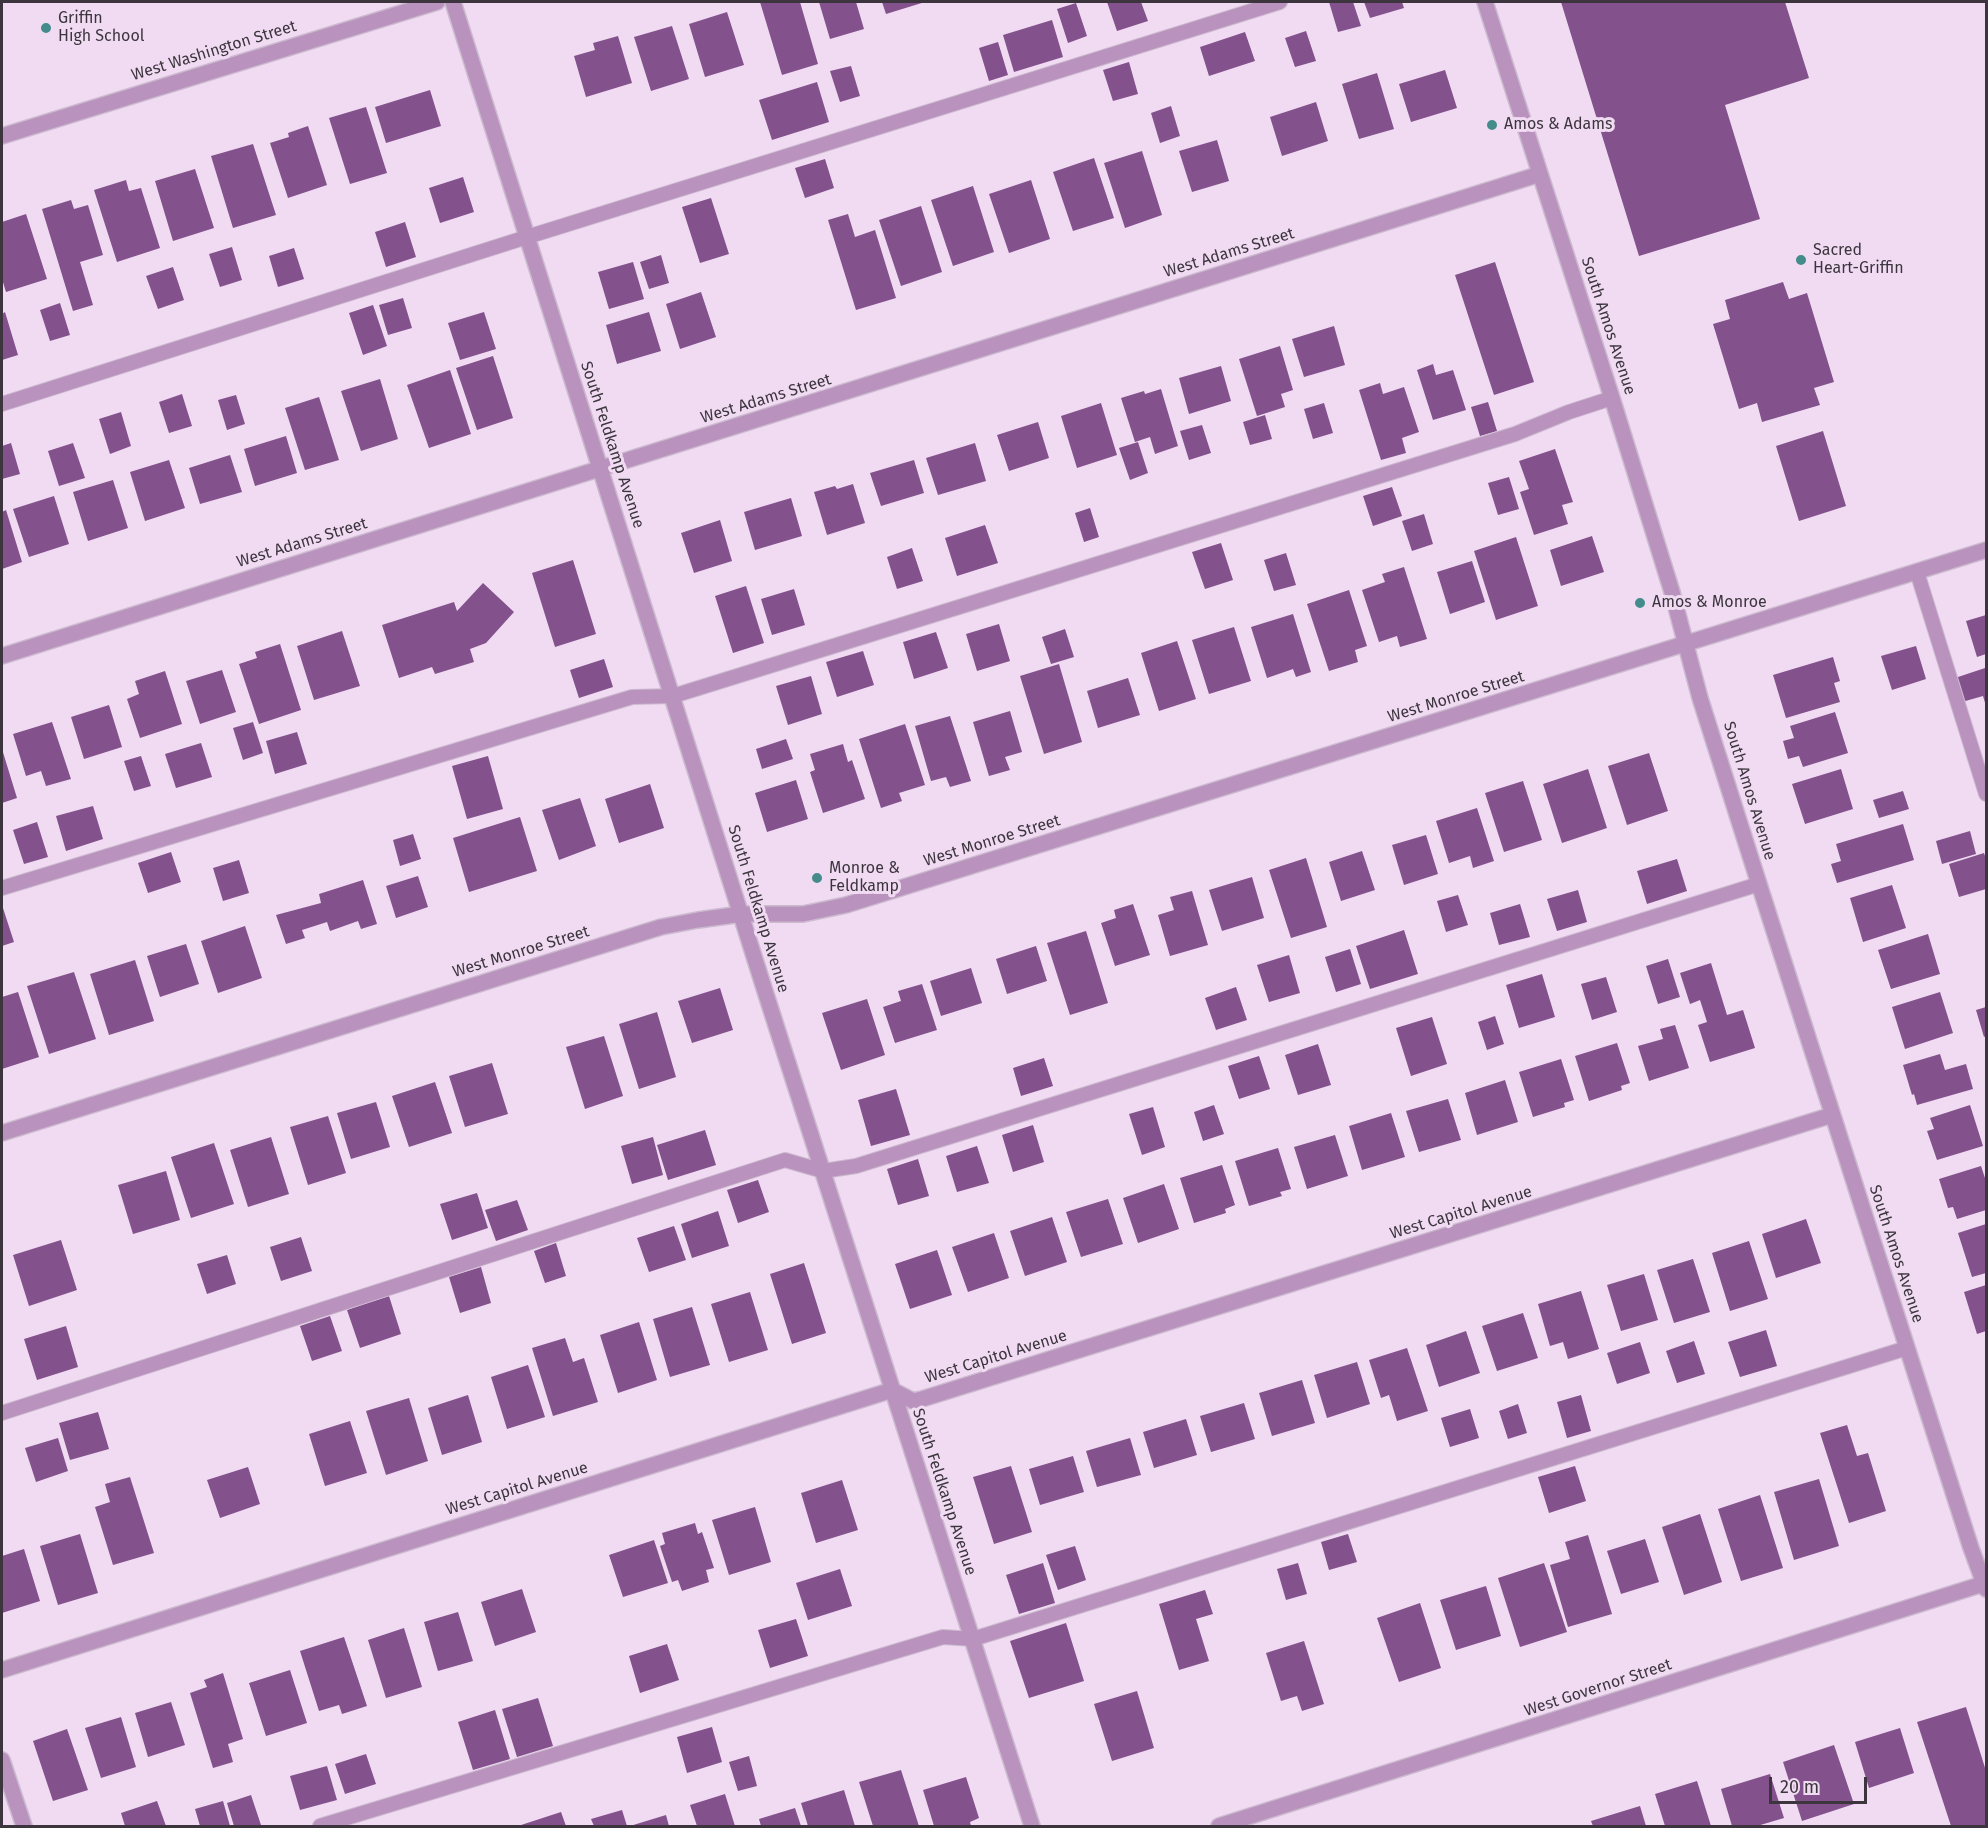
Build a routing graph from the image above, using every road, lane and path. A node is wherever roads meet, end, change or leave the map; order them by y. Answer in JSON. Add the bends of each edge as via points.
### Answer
{"nodes":[{"id":1,"x":438,"y":2,"type":"edge"},
{"id":2,"x":453,"y":2,"type":"edge"},
{"id":3,"x":1280,"y":2,"type":"edge"},
{"id":4,"x":1485,"y":2,"type":"edge"},
{"id":5,"x":2,"y":136,"type":"edge"},
{"id":6,"x":1540,"y":174,"type":"junction"},
{"id":7,"x":527,"y":237,"type":"junction"},
{"id":8,"x":1612,"y":398,"type":"junction"},
{"id":9,"x":2,"y":404,"type":"edge"},
{"id":10,"x":601,"y":469,"type":"junction"},
{"id":11,"x":1986,"y":550,"type":"edge"},
{"id":12,"x":1917,"y":572,"type":"junction"},
{"id":13,"x":1687,"y":644,"type":"junction"},
{"id":14,"x":2,"y":656,"type":"edge"},
{"id":15,"x":673,"y":696,"type":"junction"},
{"id":16,"x":1986,"y":794,"type":"edge"},
{"id":17,"x":1759,"y":884,"type":"junction"},
{"id":18,"x":2,"y":888,"type":"edge"},
{"id":19,"x":742,"y":914,"type":"junction"},
{"id":20,"x":1832,"y":1115,"type":"junction"},
{"id":21,"x":2,"y":1133,"type":"edge"},
{"id":22,"x":823,"y":1171,"type":"junction"},
{"id":23,"x":1907,"y":1348,"type":"junction"},
{"id":24,"x":892,"y":1390,"type":"junction"},
{"id":25,"x":2,"y":1413,"type":"edge"},
{"id":26,"x":1986,"y":1585,"type":"edge"},
{"id":27,"x":973,"y":1639,"type":"junction"},
{"id":28,"x":2,"y":1670,"type":"edge"},
{"id":29,"x":2,"y":1760,"type":"edge"},
{"id":30,"x":24,"y":1827,"type":"edge"},
{"id":31,"x":320,"y":1827,"type":"edge"},
{"id":32,"x":1032,"y":1827,"type":"edge"},
{"id":33,"x":1219,"y":1827,"type":"edge"}],
"edges":[{"from":1,"to":5,"type":"street","name":"West Washington Street"},
{"from":2,"to":7,"type":"street","name":"South Feldkamp Avenue"},
{"from":3,"to":7,"type":"lane"},
{"from":4,"to":6,"type":"street","name":"South Amos Avenue"},
{"from":6,"to":8,"type":"street","name":"South Amos Avenue"},
{"from":6,"to":10,"type":"street","name":"West Adams Street"},
{"from":7,"to":9,"type":"lane"},
{"from":7,"to":10,"type":"street","name":"South Feldkamp Avenue"},
{"from":8,"to":13,"type":"street","name":"South Amos Avenue"},
{"from":8,"to":15,"type":"lane","via":[[1515,434]]},
{"from":10,"to":14,"type":"street","name":"West Adams Street"},
{"from":10,"to":15,"type":"street","name":"South Feldkamp Avenue"},
{"from":11,"to":12,"type":"street","name":"West Monroe Street"},
{"from":12,"to":13,"type":"street","name":"West Monroe Street"},
{"from":12,"to":16,"type":"lane"},
{"from":13,"to":17,"type":"street","name":"South Amos Avenue","via":[[1700,698]]},
{"from":13,"to":19,"type":"street","name":"West Monroe Street","via":[[846,905],[803,914]]},
{"from":15,"to":18,"type":"lane","via":[[632,697]]},
{"from":15,"to":19,"type":"street","name":"South Feldkamp Avenue"},
{"from":17,"to":20,"type":"street","name":"South Amos Avenue"},
{"from":17,"to":22,"type":"lane","via":[[867,1162]]},
{"from":19,"to":21,"type":"street","name":"West Monroe Street","via":[[662,927]]},
{"from":19,"to":22,"type":"street","name":"South Feldkamp Avenue"},
{"from":20,"to":23,"type":"street","name":"South Amos Avenue"},
{"from":20,"to":24,"type":"street","name":"West Capitol Avenue","via":[[922,1399],[913,1401]]},
{"from":22,"to":24,"type":"street","name":"South Feldkamp Avenue"},
{"from":22,"to":25,"type":"lane","via":[[786,1160]]},
{"from":23,"to":26,"type":"street","name":"South Amos Avenue"},
{"from":23,"to":27,"type":"lane"},
{"from":24,"to":27,"type":"street","name":"South Feldkamp Avenue"},
{"from":24,"to":28,"type":"street","name":"West Capitol Avenue"},
{"from":26,"to":33,"type":"street","name":"West Governor Street"},
{"from":27,"to":31,"type":"lane","via":[[943,1637]]},
{"from":27,"to":32,"type":"street","name":"South Feldkamp Avenue"},
{"from":29,"to":30,"type":"street"}]}
